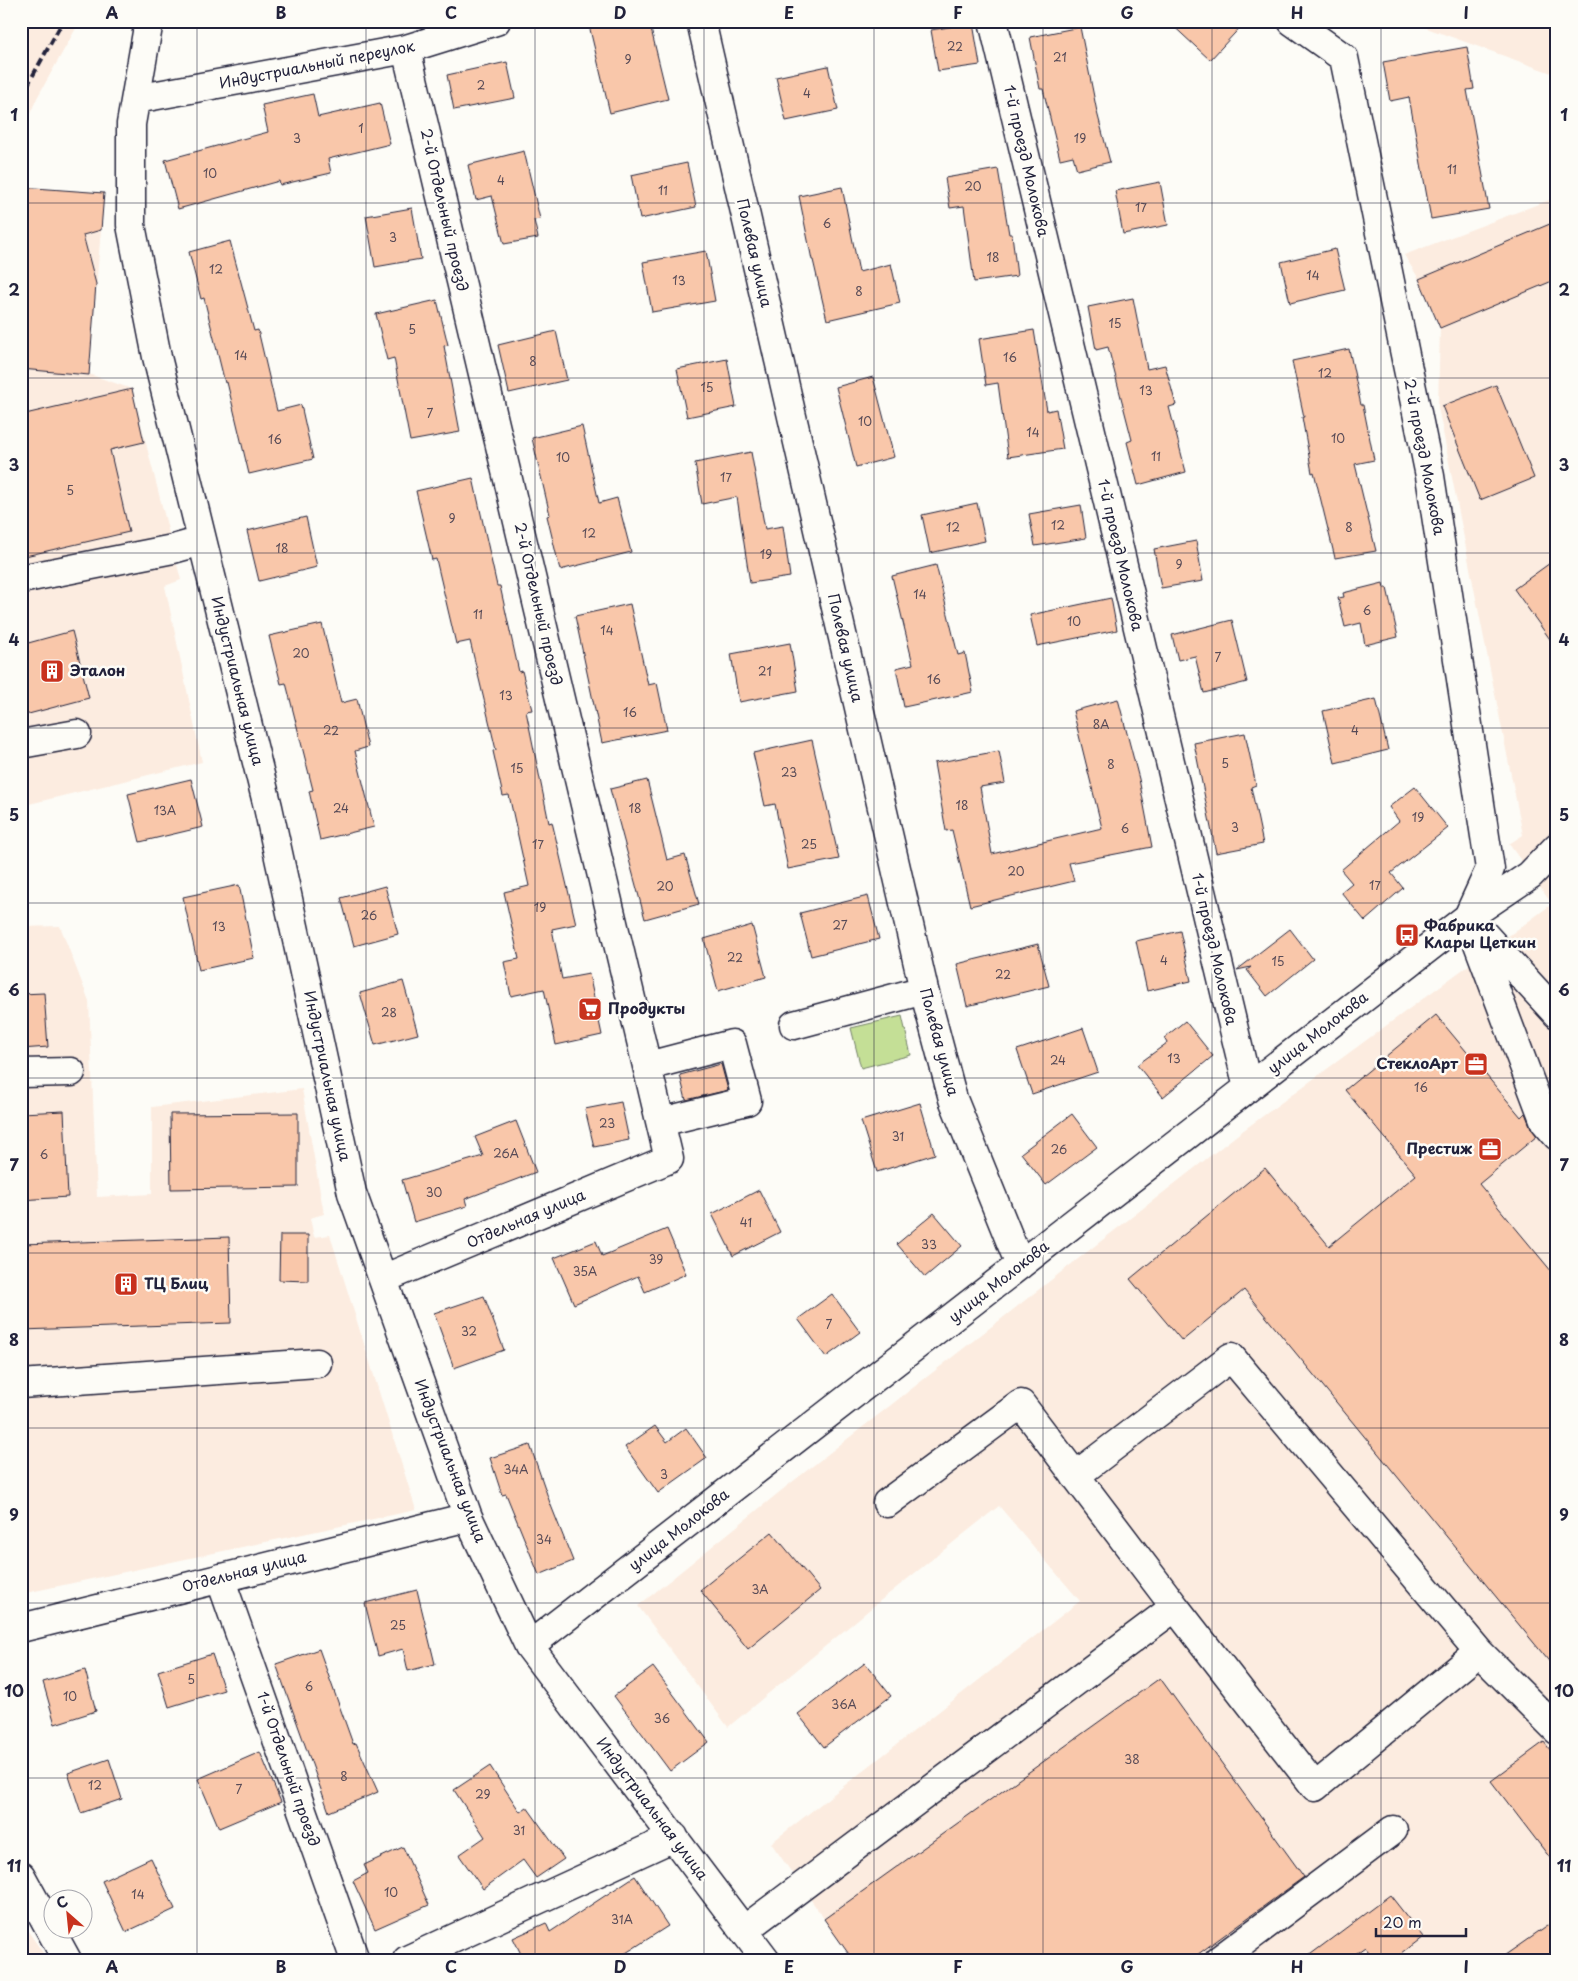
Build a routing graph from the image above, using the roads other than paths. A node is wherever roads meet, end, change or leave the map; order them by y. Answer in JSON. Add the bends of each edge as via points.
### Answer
{"nodes":[{"id":1,"x":149,"y":21,"type":"edge"},
{"id":2,"x":496,"y":21,"type":"edge"},
{"id":3,"x":701,"y":21,"type":"edge"},
{"id":4,"x":993,"y":21,"type":"edge"},
{"id":5,"x":1292,"y":21,"type":"edge"},
{"id":6,"x":406,"y":49,"type":"junction"},
{"id":7,"x":136,"y":99,"type":"junction"},
{"id":8,"x":202,"y":541,"type":"junction"},
{"id":9,"x":21,"y":579,"type":"edge"},
{"id":10,"x":77,"y":734,"type":"dead end"},
{"id":11,"x":21,"y":744,"type":"edge"},
{"id":12,"x":1557,"y":847,"type":"edge"},
{"id":13,"x":1468,"y":917,"type":"junction"},
{"id":14,"x":924,"y":990,"type":"junction"},
{"id":15,"x":1557,"y":1014,"type":"edge"},
{"id":16,"x":794,"y":1025,"type":"dead end"},
{"id":17,"x":648,"y":1066,"type":"junction"},
{"id":18,"x":71,"y":1072,"type":"dead end"},
{"id":19,"x":21,"y":1073,"type":"edge"},
{"id":20,"x":1248,"y":1088,"type":"junction"},
{"id":21,"x":661,"y":1122,"type":"junction"},
{"id":22,"x":1557,"y":1136,"type":"edge"},
{"id":23,"x":669,"y":1159,"type":"joint"},
{"id":24,"x":1020,"y":1265,"type":"junction"},
{"id":25,"x":383,"y":1279,"type":"junction"},
{"id":26,"x":316,"y":1363,"type":"dead end"},
{"id":27,"x":21,"y":1384,"type":"edge"},
{"id":28,"x":1075,"y":1476,"type":"junction"},
{"id":29,"x":887,"y":1503,"type":"dead end"},
{"id":30,"x":468,"y":1517,"type":"junction"},
{"id":31,"x":220,"y":1578,"type":"junction"},
{"id":32,"x":1175,"y":1607,"type":"junction"},
{"id":33,"x":21,"y":1628,"type":"edge"},
{"id":34,"x":529,"y":1646,"type":"junction"},
{"id":35,"x":1479,"y":1652,"type":"junction"},
{"id":36,"x":1557,"y":1730,"type":"edge"},
{"id":37,"x":1393,"y":1830,"type":"dead end"},
{"id":38,"x":674,"y":1838,"type":"junction"},
{"id":39,"x":21,"y":1876,"type":"edge"},
{"id":40,"x":744,"y":1930,"type":"junction"},
{"id":41,"x":67,"y":1960,"type":"edge"},
{"id":42,"x":355,"y":1960,"type":"edge"},
{"id":43,"x":407,"y":1960,"type":"edge"},
{"id":44,"x":766,"y":1960,"type":"edge"},
{"id":45,"x":1218,"y":1960,"type":"edge"}],
"edges":[{"from":1,"to":7,"type":"street","name":"Индустриальная улица"},
{"from":2,"to":6,"type":"street","name":"Индустриальный переулок"},
{"from":3,"to":14,"type":"street","name":"Полевая улица"},
{"from":4,"to":20,"type":"street","name":"1-й проезд Молокова"},
{"from":5,"to":13,"type":"street","name":"2-й проезд Молокова","via":[[1344,58],[1430,476],[1490,869]]},
{"from":6,"to":7,"type":"street","name":"Индустриальный переулок"},
{"from":6,"to":17,"type":"street","name":"2-й Отдельный проезд"},
{"from":7,"to":8,"type":"street","name":"Индустриальная улица","via":[[131,124],[131,225],[157,357]]},
{"from":8,"to":9,"type":"street"},
{"from":8,"to":25,"type":"street","name":"Индустриальная улица","via":[[268,807],[352,1193]]},
{"from":10,"to":11,"type":"street"},
{"from":12,"to":13,"type":"street","name":"улица Молокова","via":[[1530,875]]},
{"from":13,"to":15,"type":"street"},
{"from":13,"to":20,"type":"street","name":"улица Молокова"},
{"from":13,"to":22,"type":"street","via":[[1545,1122]]},
{"from":14,"to":16,"type":"street"},
{"from":14,"to":24,"type":"street","name":"Полевая улица","via":[[953,1099]]},
{"from":17,"to":21,"type":"street","name":"2-й Отдельный проезд"},
{"from":17,"to":21,"type":"street","via":[[732,1044],[747,1101]]},
{"from":18,"to":19,"type":"street"},
{"from":20,"to":24,"type":"street","name":"улица Молокова"},
{"from":21,"to":23,"type":"street","name":"2-й Отдельный проезд"},
{"from":23,"to":25,"type":"street","name":"Отдельная улица"},
{"from":24,"to":34,"type":"street","name":"улица Молокова"},
{"from":25,"to":30,"type":"street","name":"Индустриальная улица"},
{"from":26,"to":27,"type":"street"},
{"from":28,"to":29,"type":"street","via":[[1021,1404]]},
{"from":28,"to":32,"type":"street"},
{"from":28,"to":35,"type":"street","via":[[1230,1357]]},
{"from":30,"to":31,"type":"street","name":"Отдельная улица"},
{"from":30,"to":34,"type":"street","name":"Индустриальная улица"},
{"from":31,"to":33,"type":"street","name":"Отдельная улица"},
{"from":31,"to":42,"type":"street","name":"1-й Отдельный проезд"},
{"from":32,"to":35,"type":"street","via":[[1315,1787]]},
{"from":32,"to":40,"type":"street"},
{"from":34,"to":38,"type":"street","name":"Индустриальная улица"},
{"from":35,"to":36,"type":"street"},
{"from":37,"to":45,"type":"street"},
{"from":38,"to":40,"type":"street","name":"Индустриальная улица"},
{"from":38,"to":43,"type":"street"},
{"from":39,"to":41,"type":"street"},
{"from":40,"to":44,"type":"street","name":"Индустриальная улица"}]}
